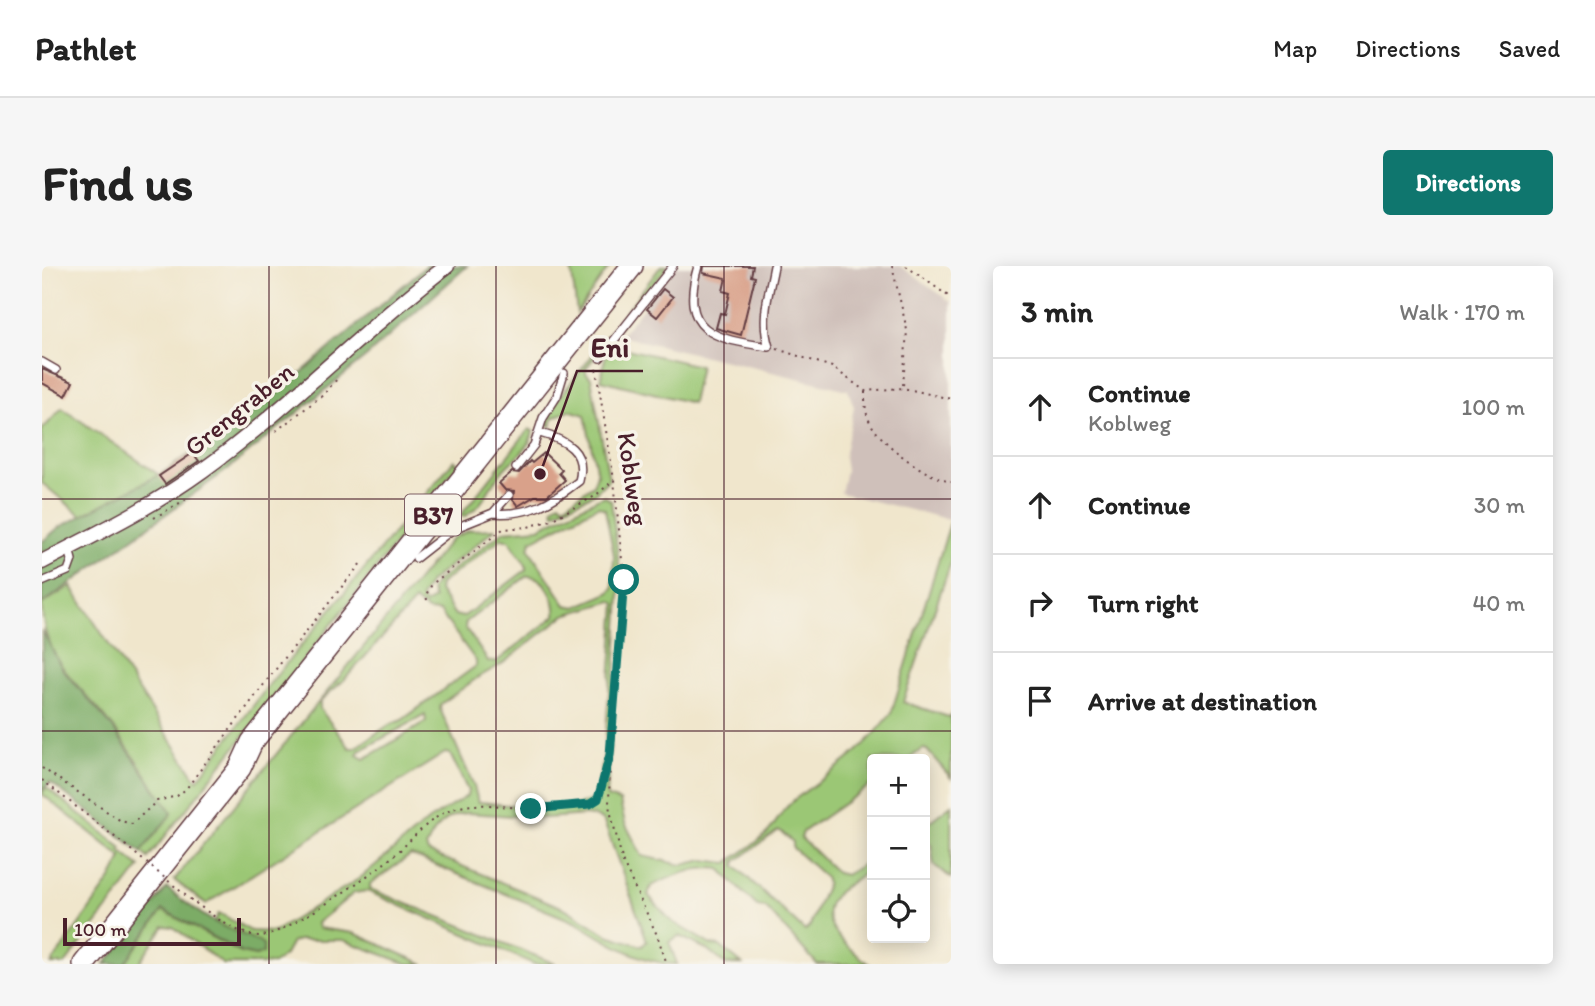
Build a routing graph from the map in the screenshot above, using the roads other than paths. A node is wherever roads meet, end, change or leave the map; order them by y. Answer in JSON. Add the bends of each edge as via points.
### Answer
{"nodes":[{"id":1,"x":447,"y":266,"type":"edge"},
{"id":2,"x":632,"y":266,"type":"edge"},
{"id":3,"x":648,"y":266,"type":"edge"},
{"id":4,"x":673,"y":266,"type":"edge"},
{"id":5,"x":698,"y":266,"type":"edge"},
{"id":6,"x":774,"y":266,"type":"edge"},
{"id":7,"x":600,"y":358,"type":"road end"},
{"id":8,"x":42,"y":362,"type":"edge"},
{"id":9,"x":56,"y":370,"type":"dead end"},
{"id":10,"x":564,"y":373,"type":"junction"},
{"id":11,"x":540,"y":433,"type":"junction"},
{"id":12,"x":516,"y":468,"type":"dead end"},
{"id":13,"x":509,"y":495,"type":"dead end"},
{"id":14,"x":539,"y":496,"type":"dead end"},
{"id":15,"x":544,"y":506,"type":"junction"},
{"id":16,"x":493,"y":513,"type":"junction"},
{"id":17,"x":68,"y":548,"type":"junction"},
{"id":18,"x":416,"y":558,"type":"junction"},
{"id":19,"x":42,"y":562,"type":"edge"},
{"id":20,"x":42,"y":582,"type":"edge"},
{"id":21,"x":240,"y":768,"type":"junction"},
{"id":22,"x":84,"y":964,"type":"edge"}],
"edges":[{"from":1,"to":17,"type":"street","name":"Grengraben","via":[[205,469],[147,509]]},
{"from":2,"to":21,"type":"main road","number":"B37","via":[[253,742]]},
{"from":3,"to":10,"type":"main road","number":"B37"},
{"from":4,"to":7,"type":"lane"},
{"from":5,"to":6,"type":"lane","via":[[691,299],[702,329],[769,347],[765,316]]},
{"from":8,"to":9,"type":"lane"},
{"from":10,"to":11,"type":"lane"},
{"from":10,"to":18,"type":"main road","number":"B37"},
{"from":11,"to":12,"type":"lane"},
{"from":11,"to":15,"type":"lane","via":[[569,443],[583,467],[579,481]]},
{"from":13,"to":16,"type":"lane"},
{"from":14,"to":15,"type":"lane"},
{"from":15,"to":16,"type":"lane","via":[[510,515]]},
{"from":16,"to":18,"type":"lane","via":[[453,529]]},
{"from":17,"to":19,"type":"street","name":"Grengraben"},
{"from":17,"to":20,"type":"lane","via":[[72,560],[68,571]]},
{"from":18,"to":21,"type":"main road","number":"B37","via":[[262,750]]},
{"from":21,"to":22,"type":"main road","number":"B37"}]}
